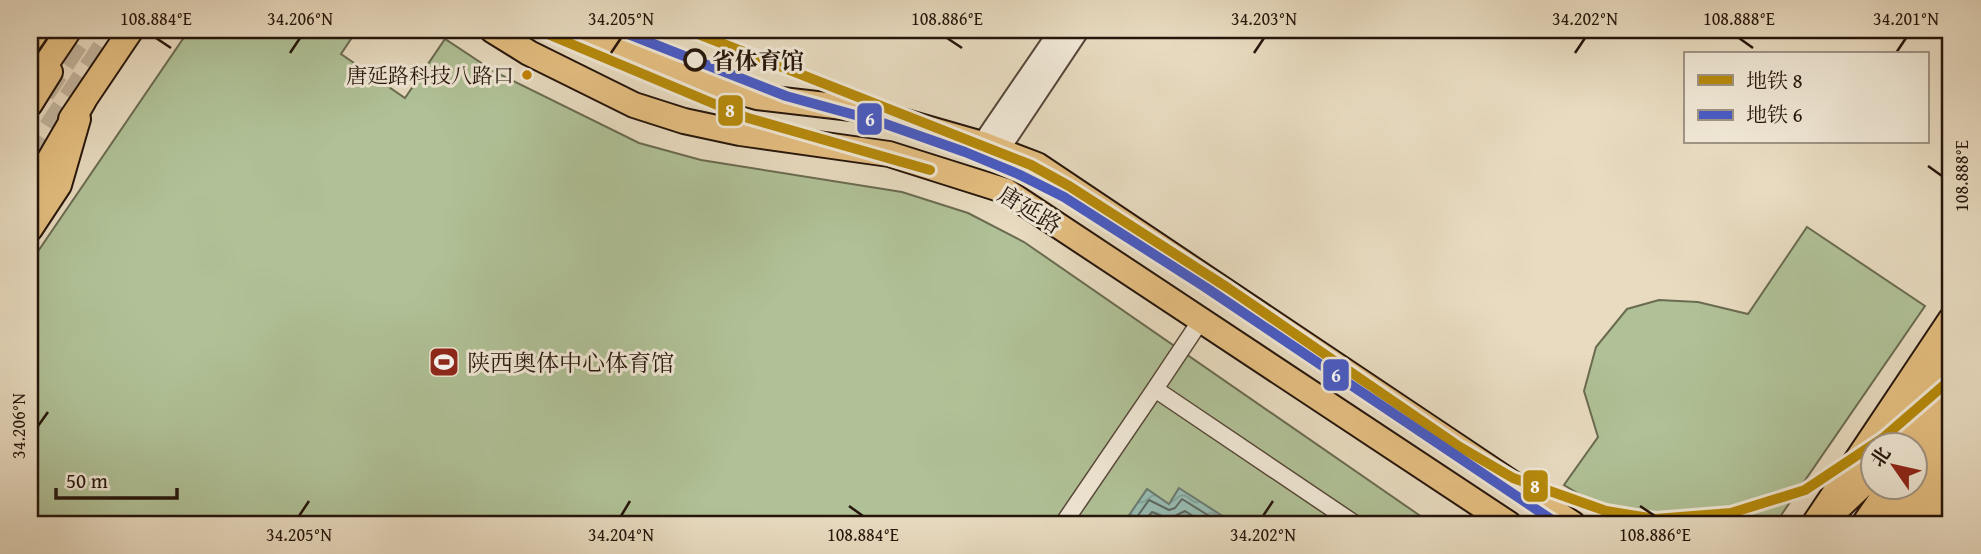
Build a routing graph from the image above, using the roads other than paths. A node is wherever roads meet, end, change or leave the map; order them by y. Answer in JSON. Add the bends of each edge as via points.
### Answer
{"nodes":[{"id":1,"x":37,"y":30,"type":"edge"},
{"id":2,"x":69,"y":30,"type":"edge"},
{"id":3,"x":77,"y":30,"type":"edge"},
{"id":4,"x":131,"y":30,"type":"edge"},
{"id":5,"x":492,"y":30,"type":"edge"},
{"id":6,"x":587,"y":30,"type":"edge"},
{"id":7,"x":1060,"y":30,"type":"edge"},
{"id":8,"x":1079,"y":30,"type":"edge"},
{"id":9,"x":30,"y":40,"type":"edge"},
{"id":10,"x":30,"y":89,"type":"edge"},
{"id":11,"x":83,"y":102,"type":"junction"},
{"id":12,"x":30,"y":104,"type":"edge"},
{"id":13,"x":990,"y":147,"type":"junction"},
{"id":14,"x":30,"y":180,"type":"edge"},
{"id":15,"x":30,"y":193,"type":"edge"},
{"id":16,"x":30,"y":229,"type":"edge"},
{"id":17,"x":1951,"y":319,"type":"edge"},
{"id":18,"x":1201,"y":320,"type":"junction"},
{"id":19,"x":1951,"y":358,"type":"edge"},
{"id":20,"x":1155,"y":389,"type":"junction"},
{"id":21,"x":1951,"y":395,"type":"edge"},
{"id":22,"x":1902,"y":432,"type":"edge"},
{"id":23,"x":1926,"y":432,"type":"edge"},
{"id":24,"x":1951,"y":436,"type":"edge"},
{"id":25,"x":1951,"y":478,"type":"edge"},
{"id":26,"x":1858,"y":489,"type":"edge"},
{"id":27,"x":1879,"y":502,"type":"edge"},
{"id":28,"x":1951,"y":508,"type":"edge"},
{"id":29,"x":1063,"y":524,"type":"edge"},
{"id":30,"x":1355,"y":524,"type":"edge"},
{"id":31,"x":1509,"y":524,"type":"edge"},
{"id":32,"x":1573,"y":524,"type":"edge"},
{"id":33,"x":1814,"y":524,"type":"edge"},
{"id":34,"x":1820,"y":524,"type":"edge"},
{"id":35,"x":1864,"y":524,"type":"edge"},
{"id":36,"x":1892,"y":524,"type":"edge"},
{"id":37,"x":1920,"y":524,"type":"edge"},
{"id":38,"x":1940,"y":524,"type":"edge"}],
"edges":[{"from":1,"to":9,"type":"main road"},
{"from":2,"to":10,"type":"main road"},
{"from":3,"to":12,"type":"main road"},
{"from":4,"to":11,"type":"main road"},
{"from":5,"to":18,"type":"main road","name":"唐延路","via":[[622,99],[684,121],[889,154],[1006,191]]},
{"from":6,"to":13,"type":"main road","name":"唐延路","via":[[682,78],[757,97],[860,110]]},
{"from":7,"to":13,"type":"street"},
{"from":8,"to":13,"type":"street"},
{"from":11,"to":14,"type":"main road"},
{"from":11,"to":15,"type":"main road"},
{"from":11,"to":16,"type":"main road","via":[[59,185]]},
{"from":13,"to":32,"type":"main road","name":"唐延路","via":[[1037,165]]},
{"from":17,"to":33,"type":"main road"},
{"from":18,"to":20,"type":"street"},
{"from":18,"to":31,"type":"main road","name":"唐延路"},
{"from":19,"to":22,"type":"main road"},
{"from":20,"to":29,"type":"street"},
{"from":20,"to":30,"type":"street"},
{"from":21,"to":23,"type":"main road"},
{"from":24,"to":36,"type":"main road"},
{"from":25,"to":37,"type":"main road"},
{"from":26,"to":34,"type":"main road"},
{"from":27,"to":35,"type":"main road"},
{"from":28,"to":38,"type":"main road"}]}
